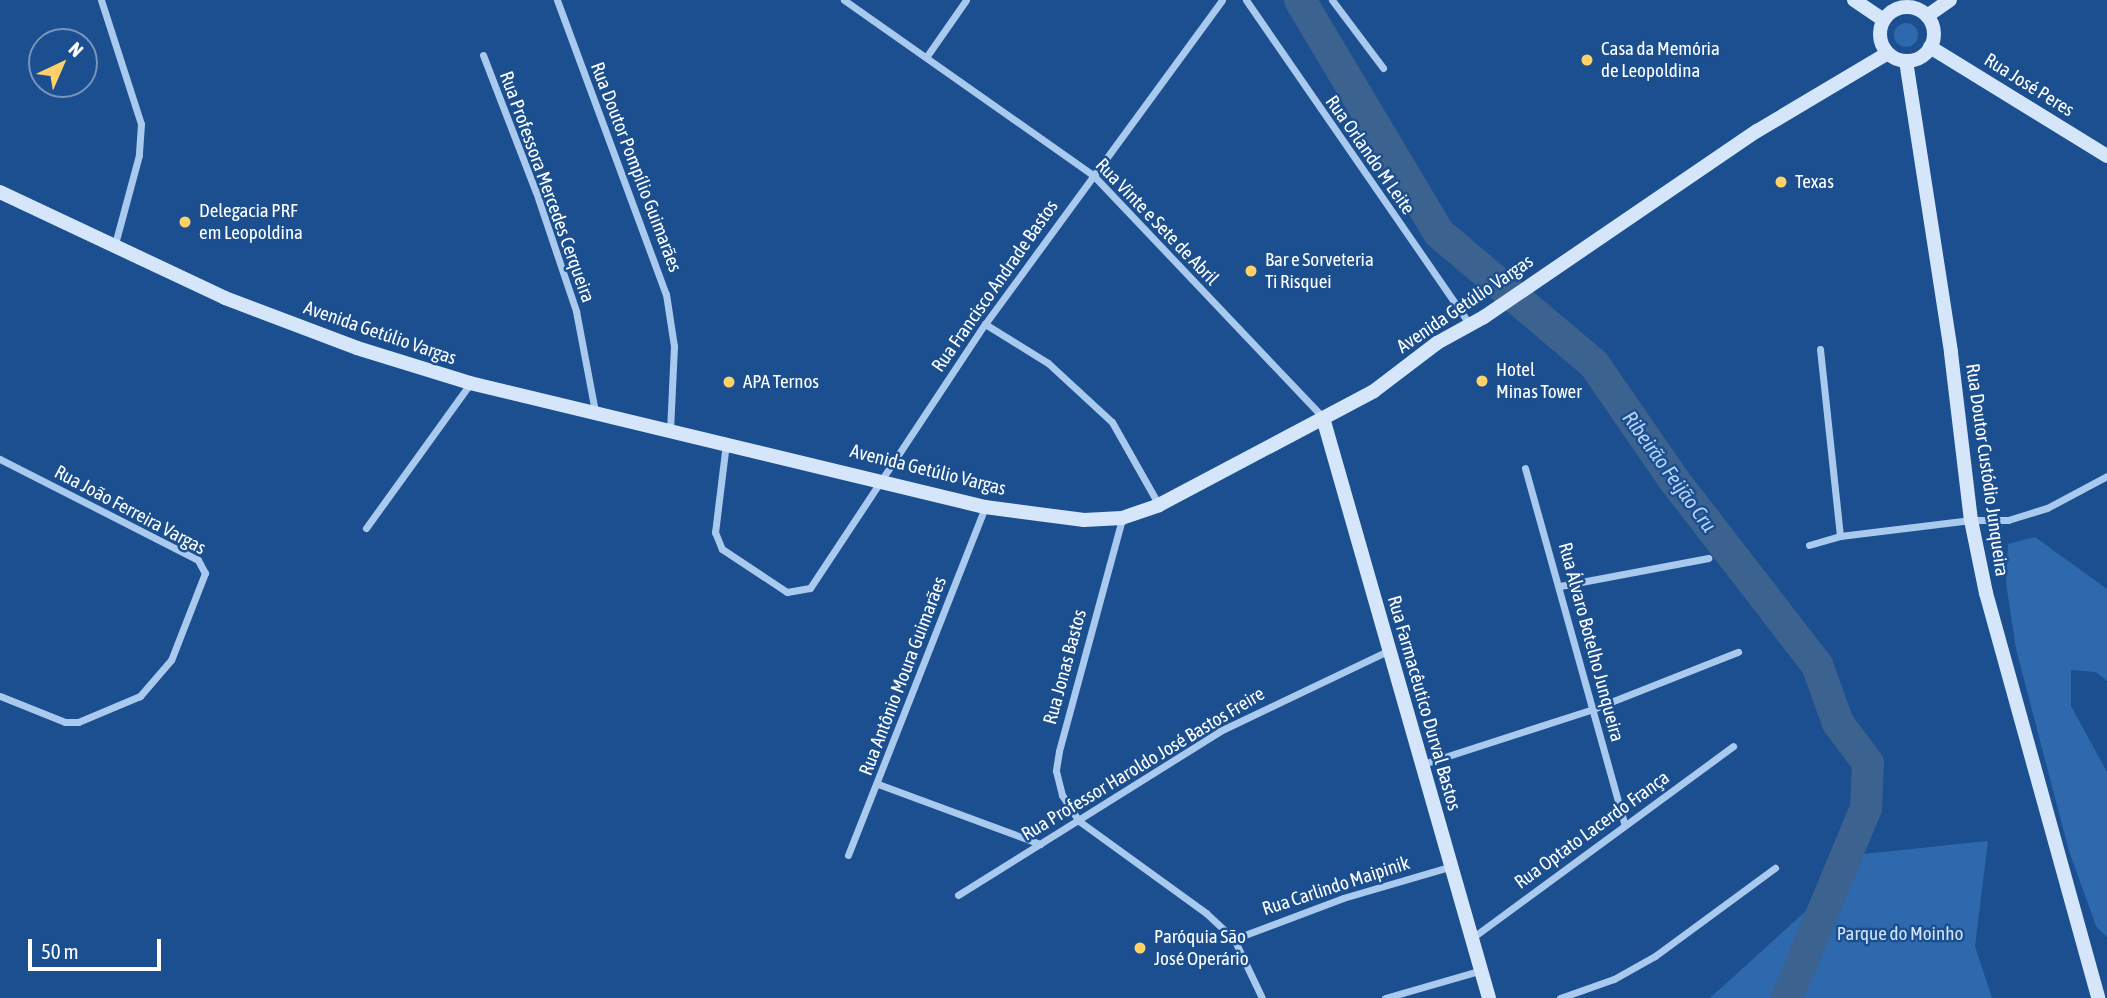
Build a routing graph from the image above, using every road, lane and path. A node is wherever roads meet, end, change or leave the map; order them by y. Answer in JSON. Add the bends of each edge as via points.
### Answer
{"nodes":[{"id":1,"x":101,"y":0,"type":"edge"},
{"id":2,"x":557,"y":0,"type":"edge"},
{"id":3,"x":844,"y":0,"type":"edge"},
{"id":4,"x":966,"y":0,"type":"edge"},
{"id":5,"x":1222,"y":0,"type":"edge"},
{"id":6,"x":1246,"y":0,"type":"edge"},
{"id":7,"x":1332,"y":0,"type":"edge"},
{"id":8,"x":1854,"y":0,"type":"edge"},
{"id":9,"x":1950,"y":0,"type":"edge"},
{"id":10,"x":1902,"y":4,"type":"edge"},
{"id":11,"x":1927,"y":16,"type":"junction"},
{"id":12,"x":1884,"y":20,"type":"junction"},
{"id":13,"x":1930,"y":47,"type":"junction"},
{"id":14,"x":1888,"y":53,"type":"junction"},
{"id":15,"x":483,"y":55,"type":"dead end"},
{"id":16,"x":927,"y":56,"type":"junction"},
{"id":17,"x":1906,"y":61,"type":"junction"},
{"id":18,"x":1383,"y":68,"type":"dead end"},
{"id":19,"x":2107,"y":156,"type":"edge"},
{"id":20,"x":1093,"y":176,"type":"junction"},
{"id":21,"x":0,"y":192,"type":"edge"},
{"id":22,"x":116,"y":244,"type":"junction"},
{"id":23,"x":985,"y":324,"type":"junction"},
{"id":24,"x":1471,"y":326,"type":"junction"},
{"id":25,"x":1821,"y":349,"type":"dead end"},
{"id":26,"x":470,"y":383,"type":"junction"},
{"id":27,"x":595,"y":412,"type":"junction"},
{"id":28,"x":1324,"y":418,"type":"junction"},
{"id":29,"x":670,"y":431,"type":"junction"},
{"id":30,"x":726,"y":443,"type":"junction"},
{"id":31,"x":0,"y":459,"type":"edge"},
{"id":32,"x":1525,"y":468,"type":"dead end"},
{"id":33,"x":2107,"y":476,"type":"edge"},
{"id":34,"x":880,"y":478,"type":"junction"},
{"id":35,"x":1159,"y":505,"type":"junction"},
{"id":36,"x":985,"y":507,"type":"junction"},
{"id":37,"x":1122,"y":518,"type":"junction"},
{"id":38,"x":1971,"y":520,"type":"junction"},
{"id":39,"x":366,"y":528,"type":"dead end"},
{"id":40,"x":1840,"y":536,"type":"junction"},
{"id":41,"x":1810,"y":545,"type":"dead end"},
{"id":42,"x":1708,"y":558,"type":"dead end"},
{"id":43,"x":1560,"y":586,"type":"junction"},
{"id":44,"x":1388,"y":652,"type":"junction"},
{"id":45,"x":1738,"y":652,"type":"dead end"},
{"id":46,"x":0,"y":696,"type":"edge"},
{"id":47,"x":1592,"y":709,"type":"junction"},
{"id":48,"x":1733,"y":746,"type":"dead end"},
{"id":49,"x":1423,"y":764,"type":"junction"},
{"id":50,"x":878,"y":784,"type":"junction"},
{"id":51,"x":1079,"y":821,"type":"junction"},
{"id":52,"x":1625,"y":825,"type":"junction"},
{"id":53,"x":1040,"y":844,"type":"junction"},
{"id":54,"x":848,"y":855,"type":"dead end"},
{"id":55,"x":1449,"y":867,"type":"junction"},
{"id":56,"x":1775,"y":868,"type":"dead end"},
{"id":57,"x":958,"y":895,"type":"dead end"},
{"id":58,"x":1234,"y":939,"type":"junction"},
{"id":59,"x":1469,"y":940,"type":"junction"},
{"id":60,"x":1479,"y":971,"type":"junction"},
{"id":61,"x":1262,"y":998,"type":"edge"},
{"id":62,"x":1385,"y":998,"type":"edge"},
{"id":63,"x":1489,"y":998,"type":"edge"},
{"id":64,"x":1559,"y":998,"type":"edge"},
{"id":65,"x":2098,"y":998,"type":"edge"}],
"edges":[{"from":1,"to":22,"type":"street","via":[[141,124],[136,168]]},
{"from":2,"to":29,"type":"street","name":"Rua Doutor Pompílio Guimarães","via":[[666,294],[674,346]]},
{"from":3,"to":16,"type":"street","name":"Rua Vinte e Sete de Abril"},
{"from":4,"to":16,"type":"street"},
{"from":5,"to":20,"type":"street","name":"Rua Francisco Andrade Bastos"},
{"from":6,"to":24,"type":"street","name":"Rua Orlando M Leite"},
{"from":7,"to":18,"type":"street"},
{"from":8,"to":12,"type":"main road"},
{"from":9,"to":11,"type":"main road"},
{"from":10,"to":11,"type":"main road"},
{"from":10,"to":12,"type":"main road"},
{"from":11,"to":13,"type":"main road","via":[[1933,28]]},
{"from":12,"to":14,"type":"main road","via":[[1880,37]]},
{"from":13,"to":17,"type":"main road","via":[[1920,57]]},
{"from":13,"to":19,"type":"main road","name":"Rua José Peres"},
{"from":14,"to":17,"type":"main road"},
{"from":14,"to":24,"type":"main road","name":"Avenida Getúlio Vargas","via":[[1758,131]]},
{"from":15,"to":27,"type":"street","name":"Rua Professora Mercedes Cerqueira","via":[[576,312]]},
{"from":16,"to":20,"type":"street","name":"Rua Vinte e Sete de Abril"},
{"from":17,"to":38,"type":"main road","name":"Rua Doutor Custódio Junqueira","via":[[1951,353]]},
{"from":20,"to":23,"type":"street","name":"Rua Francisco Andrade Bastos"},
{"from":20,"to":28,"type":"street","name":"Rua Vinte e Sete de Abril"},
{"from":21,"to":22,"type":"main road","name":"Avenida Getúlio Vargas"},
{"from":22,"to":26,"type":"main road","name":"Avenida Getúlio Vargas","via":[[225,298],[357,348]]},
{"from":23,"to":34,"type":"street","name":"Rua Francisco Andrade Bastos"},
{"from":23,"to":35,"type":"street","via":[[1048,363],[1112,422]]},
{"from":24,"to":28,"type":"main road","name":"Avenida Getúlio Vargas","via":[[1437,343],[1374,391]]},
{"from":25,"to":40,"type":"street"},
{"from":26,"to":27,"type":"main road","name":"Avenida Getúlio Vargas"},
{"from":26,"to":39,"type":"street"},
{"from":27,"to":29,"type":"main road","name":"Avenida Getúlio Vargas"},
{"from":28,"to":35,"type":"main road","name":"Avenida Getúlio Vargas"},
{"from":28,"to":44,"type":"main road","name":"Rua Farmacêutico Durval Bastos"},
{"from":29,"to":30,"type":"main road","name":"Avenida Getúlio Vargas"},
{"from":30,"to":34,"type":"main road","name":"Avenida Getúlio Vargas"},
{"from":30,"to":34,"type":"street","name":"Rua Francisco Andrade Bastos","via":[[717,541],[735,561],[787,592],[800,593],[818,580]]},
{"from":31,"to":46,"type":"street","name":"Rua João Ferreira Vargas","via":[[198,560],[205,573],[171,660],[140,696],[78,722],[48,719]]},
{"from":32,"to":43,"type":"street","name":"Rua Álvaro Botelho Junqueira"},
{"from":33,"to":38,"type":"street","via":[[2034,512],[2008,520]]},
{"from":34,"to":36,"type":"main road","name":"Avenida Getúlio Vargas"},
{"from":35,"to":37,"type":"main road","name":"Avenida Getúlio Vargas"},
{"from":36,"to":37,"type":"main road","name":"Avenida Getúlio Vargas","via":[[1084,520]]},
{"from":36,"to":50,"type":"street","name":"Rua Antônio Moura Guimarães"},
{"from":37,"to":51,"type":"street","name":"Rua Jonas Bastos","via":[[1056,771],[1062,795]]},
{"from":38,"to":40,"type":"street"},
{"from":38,"to":65,"type":"main road","name":"Rua Doutor Custódio Junqueira","via":[[2032,767]]},
{"from":40,"to":41,"type":"street"},
{"from":42,"to":43,"type":"street"},
{"from":43,"to":47,"type":"street","name":"Rua Álvaro Botelho Junqueira"},
{"from":44,"to":49,"type":"main road","name":"Rua Farmacêutico Durval Bastos"},
{"from":44,"to":51,"type":"street","name":"Rua Professor Haroldo José Bastos Freire","via":[[1245,718]]},
{"from":45,"to":47,"type":"street"},
{"from":47,"to":49,"type":"street"},
{"from":47,"to":52,"type":"street","name":"Rua Álvaro Botelho Junqueira"},
{"from":48,"to":52,"type":"street","name":"Rua Optato Lacerdo França"},
{"from":49,"to":55,"type":"main road","name":"Rua Farmacêutico Durval Bastos"},
{"from":50,"to":53,"type":"street"},
{"from":50,"to":54,"type":"street","name":"Rua Antônio Moura Guimarães"},
{"from":51,"to":53,"type":"street","name":"Rua Professor Haroldo José Bastos Freire"},
{"from":51,"to":58,"type":"street","via":[[1206,913]]},
{"from":52,"to":59,"type":"street","name":"Rua Optato Lacerdo França"},
{"from":53,"to":57,"type":"street","name":"Rua Professor Haroldo José Bastos Freire"},
{"from":55,"to":58,"type":"street","name":"Rua Carlindo Maipinik","via":[[1343,898]]},
{"from":55,"to":59,"type":"main road","name":"Rua Farmacêutico Durval Bastos"},
{"from":56,"to":64,"type":"street","via":[[1655,956],[1614,979]]},
{"from":58,"to":61,"type":"street"},
{"from":59,"to":60,"type":"main road","name":"Rua Farmacêutico Durval Bastos"},
{"from":60,"to":62,"type":"street"},
{"from":60,"to":63,"type":"main road","name":"Rua Farmacêutico Durval Bastos"}]}
